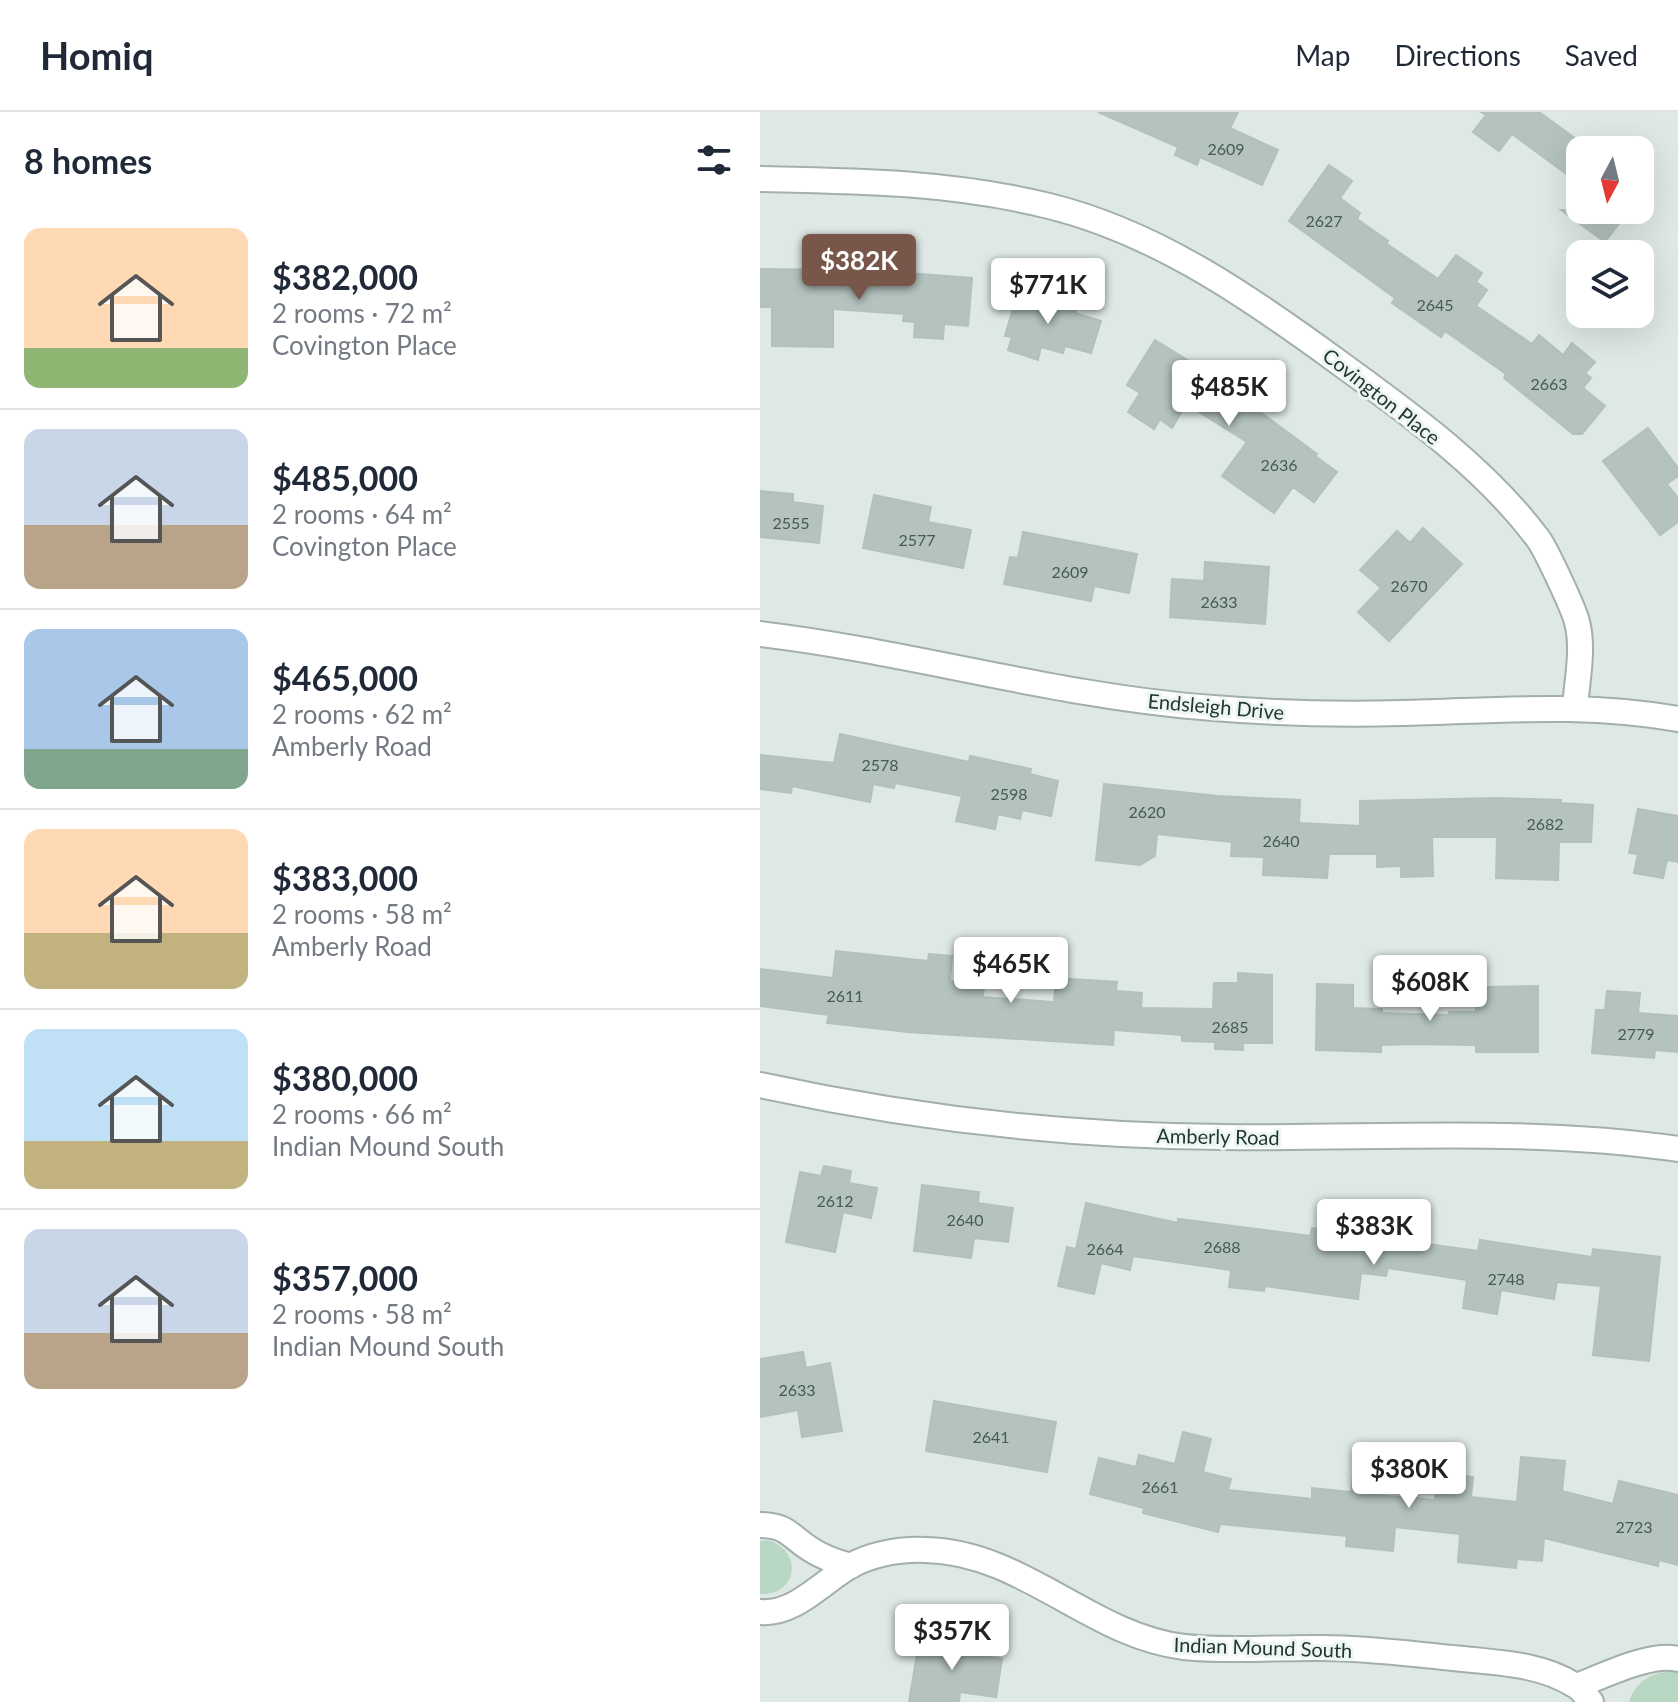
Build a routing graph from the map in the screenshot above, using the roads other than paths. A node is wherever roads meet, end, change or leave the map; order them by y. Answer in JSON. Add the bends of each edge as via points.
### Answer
{"nodes":[{"id":1,"x":760,"y":179,"type":"edge"},
{"id":2,"x":760,"y":634,"type":"edge"},
{"id":3,"x":1575,"y":707,"type":"junction"},
{"id":4,"x":1678,"y":719,"type":"edge"},
{"id":5,"x":760,"y":1085,"type":"edge"},
{"id":6,"x":1678,"y":1149,"type":"edge"},
{"id":7,"x":760,"y":1525,"type":"edge"},
{"id":8,"x":851,"y":1566,"type":"junction"},
{"id":9,"x":760,"y":1612,"type":"edge"},
{"id":10,"x":1678,"y":1659,"type":"edge"},
{"id":11,"x":1584,"y":1694,"type":"edge"}],
"edges":[{"from":1,"to":3,"type":"street","name":"Covington Place","via":[[956,187],[1050,206],[1115,227],[1217,279],[1396,403],[1488,482],[1540,542],[1577,623]]},
{"from":2,"to":3,"type":"street","name":"Endsleigh Drive","via":[[861,648],[1083,693],[1210,708],[1340,714]]},
{"from":3,"to":4,"type":"street","name":"Endsleigh Drive"},
{"from":5,"to":6,"type":"street","name":"Amberly Road","via":[[897,1109],[1081,1131],[1223,1137],[1546,1137]]},
{"from":7,"to":8,"type":"street","via":[[791,1532],[808,1548]]},
{"from":8,"to":9,"type":"street","name":"Indian Mound South","via":[[788,1607]]},
{"from":8,"to":11,"type":"street","name":"Indian Mound South","via":[[906,1550],[956,1553],[1021,1577],[1110,1626],[1155,1642],[1210,1649],[1369,1650],[1524,1666]]},
{"from":10,"to":11,"type":"street","via":[[1645,1661]]}]}
